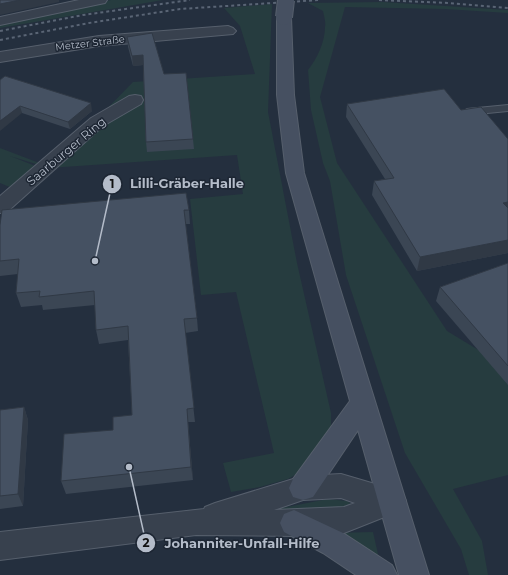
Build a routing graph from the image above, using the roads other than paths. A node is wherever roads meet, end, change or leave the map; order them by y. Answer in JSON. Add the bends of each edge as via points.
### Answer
{"nodes":[{"id":1,"x":100,"y":0,"type":"edge"},
{"id":2,"x":286,"y":0,"type":"edge"},
{"id":3,"x":0,"y":21,"type":"edge"},
{"id":4,"x":228,"y":30,"type":"dead end"},
{"id":5,"x":28,"y":52,"type":"junction"},
{"id":6,"x":0,"y":57,"type":"edge"},
{"id":7,"x":0,"y":72,"type":"edge"},
{"id":8,"x":135,"y":100,"type":"dead end"},
{"id":9,"x":508,"y":108,"type":"edge"},
{"id":10,"x":460,"y":113,"type":"edge"},
{"id":11,"x":0,"y":207,"type":"edge"},
{"id":12,"x":363,"y":402,"type":"junction"},
{"id":13,"x":303,"y":488,"type":"junction"},
{"id":14,"x":392,"y":501,"type":"junction"},
{"id":15,"x":196,"y":522,"type":"junction"},
{"id":16,"x":294,"y":523,"type":"junction"},
{"id":17,"x":0,"y":546,"type":"edge"},
{"id":18,"x":382,"y":575,"type":"edge"},
{"id":19,"x":414,"y":575,"type":"edge"}],
"edges":[{"from":1,"to":3,"type":"street"},
{"from":2,"to":12,"type":"main road","bridge":true,"via":[[283,56],[286,110],[294,173]]},
{"from":4,"to":5,"type":"street","name":"Metzer Straße","via":[[99,41]]},
{"from":5,"to":6,"type":"street","name":"Metzer Straße"},
{"from":5,"to":7,"type":"street"},
{"from":8,"to":11,"type":"street","name":"Saarburger Ring","via":[[97,122]]},
{"from":9,"to":10,"type":"lane"},
{"from":12,"to":13,"type":"main road"},
{"from":12,"to":14,"type":"main road"},
{"from":13,"to":14,"type":"street","via":[[341,486]]},
{"from":13,"to":15,"type":"street"},
{"from":14,"to":16,"type":"street","via":[[344,520]]},
{"from":14,"to":19,"type":"main road"},
{"from":15,"to":16,"type":"street"},
{"from":15,"to":17,"type":"street"},
{"from":16,"to":18,"type":"main road","via":[[333,543]]}]}
